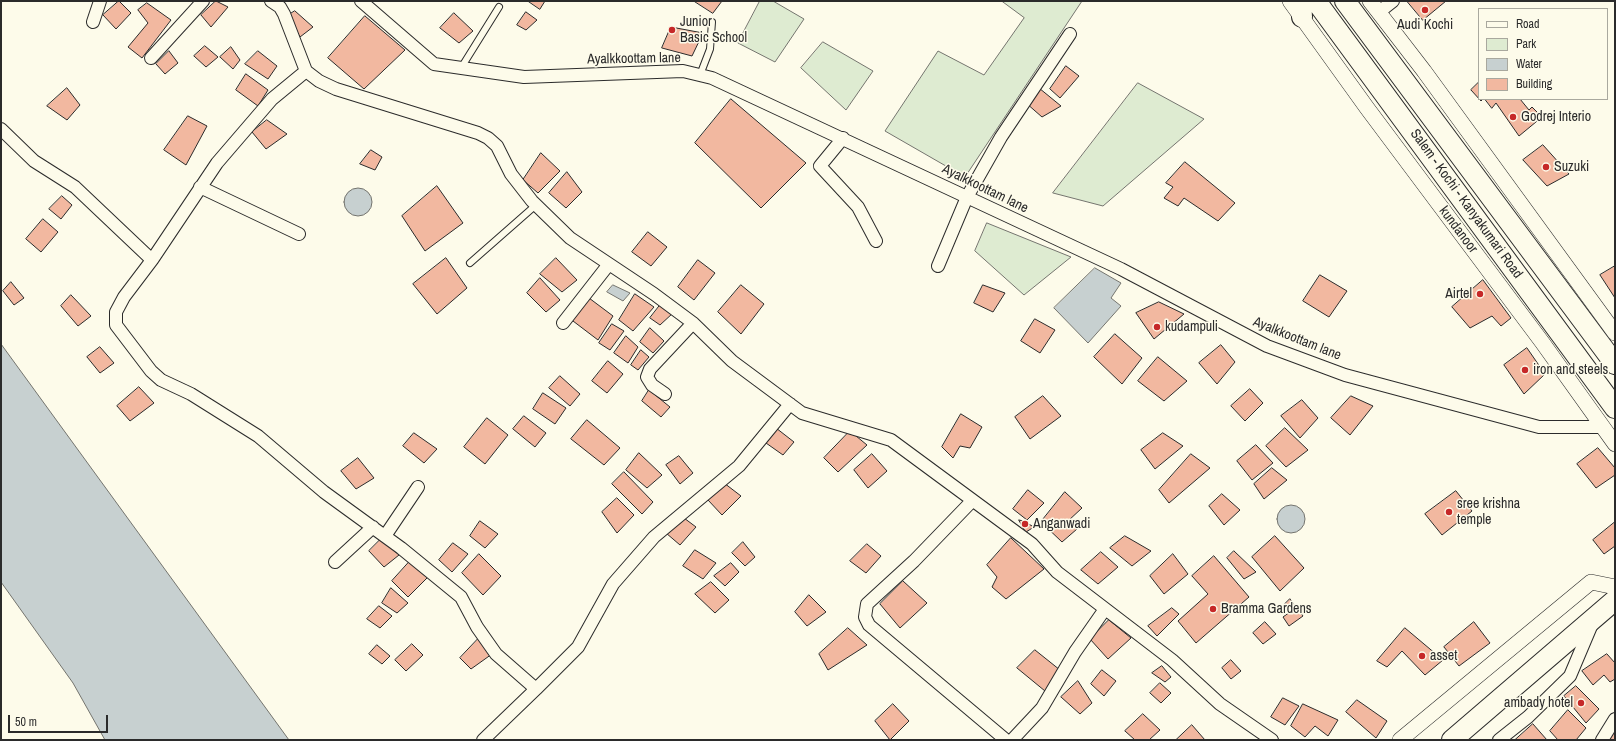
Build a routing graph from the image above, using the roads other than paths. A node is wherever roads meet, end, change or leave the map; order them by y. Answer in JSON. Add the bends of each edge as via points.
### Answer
{"nodes":[{"id":1,"x":100,"y":1,"type":"edge"},
{"id":2,"x":203,"y":1,"type":"edge"},
{"id":3,"x":271,"y":1,"type":"edge"},
{"id":4,"x":361,"y":1,"type":"edge"},
{"id":5,"x":1290,"y":1,"type":"edge"},
{"id":6,"x":1316,"y":1,"type":"edge"},
{"id":7,"x":1345,"y":1,"type":"edge"},
{"id":8,"x":1393,"y":1,"type":"edge"},
{"id":9,"x":500,"y":7,"type":"dead end"},
{"id":10,"x":1375,"y":7,"type":"edge"},
{"id":11,"x":1301,"y":9,"type":"edge"},
{"id":12,"x":93,"y":22,"type":"dead end"},
{"id":13,"x":712,"y":22,"type":"dead end"},
{"id":14,"x":1070,"y":34,"type":"dead end"},
{"id":15,"x":151,"y":58,"type":"dead end"},
{"id":16,"x":461,"y":68,"type":"junction"},
{"id":17,"x":306,"y":71,"type":"junction"},
{"id":18,"x":700,"y":75,"type":"junction"},
{"id":19,"x":1,"y":129,"type":"edge"},
{"id":20,"x":843,"y":138,"type":"junction"},
{"id":21,"x":200,"y":187,"type":"junction"},
{"id":22,"x":968,"y":197,"type":"junction"},
{"id":23,"x":536,"y":205,"type":"junction"},
{"id":24,"x":299,"y":234,"type":"dead end"},
{"id":25,"x":876,"y":241,"type":"dead end"},
{"id":26,"x":152,"y":260,"type":"junction"},
{"id":27,"x":470,"y":263,"type":"dead end"},
{"id":28,"x":609,"y":264,"type":"junction"},
{"id":29,"x":938,"y":266,"type":"dead end"},
{"id":30,"x":563,"y":323,"type":"dead end"},
{"id":31,"x":693,"y":323,"type":"junction"},
{"id":32,"x":1615,"y":333,"type":"edge"},
{"id":33,"x":1615,"y":364,"type":"edge"},
{"id":34,"x":665,"y":394,"type":"dead end"},
{"id":35,"x":790,"y":404,"type":"junction"},
{"id":36,"x":1615,"y":408,"type":"edge"},
{"id":37,"x":1603,"y":427,"type":"junction"},
{"id":38,"x":1615,"y":444,"type":"edge"},
{"id":39,"x":418,"y":487,"type":"dead end"},
{"id":40,"x":972,"y":501,"type":"junction"},
{"id":41,"x":373,"y":527,"type":"junction"},
{"id":42,"x":385,"y":536,"type":"junction"},
{"id":43,"x":334,"y":562,"type":"dead end"},
{"id":44,"x":1615,"y":587,"type":"edge"},
{"id":45,"x":1615,"y":592,"type":"edge"},
{"id":46,"x":1615,"y":600,"type":"edge"},
{"id":47,"x":1615,"y":607,"type":"edge"},
{"id":48,"x":1105,"y":609,"type":"junction"},
{"id":49,"x":1595,"y":616,"type":"junction"},
{"id":50,"x":536,"y":689,"type":"junction"},
{"id":51,"x":1615,"y":719,"type":"edge"},
{"id":52,"x":483,"y":740,"type":"edge"},
{"id":53,"x":1006,"y":740,"type":"edge"},
{"id":54,"x":1012,"y":740,"type":"edge"},
{"id":55,"x":1272,"y":740,"type":"edge"},
{"id":56,"x":1400,"y":740,"type":"edge"},
{"id":57,"x":1452,"y":740,"type":"edge"},
{"id":58,"x":1499,"y":740,"type":"edge"},
{"id":59,"x":1602,"y":740,"type":"edge"}],
"edges":[{"from":1,"to":12,"type":"street"},
{"from":2,"to":15,"type":"street"},
{"from":3,"to":17,"type":"street","via":[[280,7],[284,14]]},
{"from":4,"to":16,"type":"street","name":"Ayalkkoottam lane","via":[[434,64]]},
{"from":5,"to":11,"type":"street","name":"kundanoor"},
{"from":6,"to":36,"type":"highway","name":"Salem - Kochi - Kanyakumari Road"},
{"from":7,"to":33,"type":"highway","name":"Salem - Kochi - Kanyakumari Road"},
{"from":8,"to":10,"type":"street"},
{"from":9,"to":16,"type":"lane"},
{"from":10,"to":32,"type":"street"},
{"from":11,"to":37,"type":"street","name":"kundanoor","via":[[1367,108]]},
{"from":13,"to":18,"type":"lane","via":[[710,49]]},
{"from":14,"to":22,"type":"street","via":[[1000,137]]},
{"from":16,"to":18,"type":"street","name":"Ayalkkoottam lane","via":[[524,77],[683,71]]},
{"from":17,"to":21,"type":"street","via":[[272,99],[217,163]]},
{"from":17,"to":23,"type":"street","via":[[336,90],[488,138],[497,146],[511,174]]},
{"from":18,"to":20,"type":"street","name":"Ayalkkoottam lane","via":[[712,78]]},
{"from":19,"to":26,"type":"street","via":[[34,161],[75,187]]},
{"from":20,"to":22,"type":"street","name":"Ayalkkoottam lane"},
{"from":20,"to":25,"type":"street","via":[[820,166],[858,207]]},
{"from":21,"to":24,"type":"street"},
{"from":21,"to":26,"type":"street"},
{"from":22,"to":29,"type":"street"},
{"from":22,"to":37,"type":"street","name":"Ayalkkoottam lane","via":[[1121,269],[1267,346],[1345,375],[1538,427]]},
{"from":23,"to":27,"type":"lane"},
{"from":23,"to":28,"type":"street","via":[[570,238]]},
{"from":26,"to":41,"type":"street","via":[[116,312],[116,325],[151,371],[161,380],[191,394],[258,436],[324,492]]},
{"from":28,"to":30,"type":"street"},
{"from":28,"to":31,"type":"street"},
{"from":31,"to":34,"type":"street","via":[[650,369],[647,377],[652,385]]},
{"from":31,"to":35,"type":"street","via":[[732,361]]},
{"from":35,"to":40,"type":"street","via":[[802,413],[891,440]]},
{"from":35,"to":50,"type":"street","via":[[739,466],[654,537],[613,584],[578,647]]},
{"from":37,"to":38,"type":"street","name":"kundanoor"},
{"from":39,"to":42,"type":"street"},
{"from":40,"to":48,"type":"street","via":[[1032,544],[1057,572]]},
{"from":40,"to":53,"type":"street","via":[[867,604],[865,617],[869,625]]},
{"from":41,"to":42,"type":"street"},
{"from":41,"to":43,"type":"street"},
{"from":42,"to":50,"type":"street","via":[[461,597],[477,627],[496,654]]},
{"from":44,"to":56,"type":"street","via":[[1591,582]]},
{"from":45,"to":49,"type":"highway"},
{"from":46,"to":49,"type":"highway"},
{"from":47,"to":49,"type":"highway"},
{"from":48,"to":54,"type":"street","via":[[1042,708]]},
{"from":48,"to":55,"type":"street","via":[[1172,660],[1220,704]]},
{"from":49,"to":57,"type":"highway"},
{"from":49,"to":58,"type":"street","via":[[1570,676]]},
{"from":50,"to":52,"type":"street"},
{"from":51,"to":59,"type":"street"}]}
